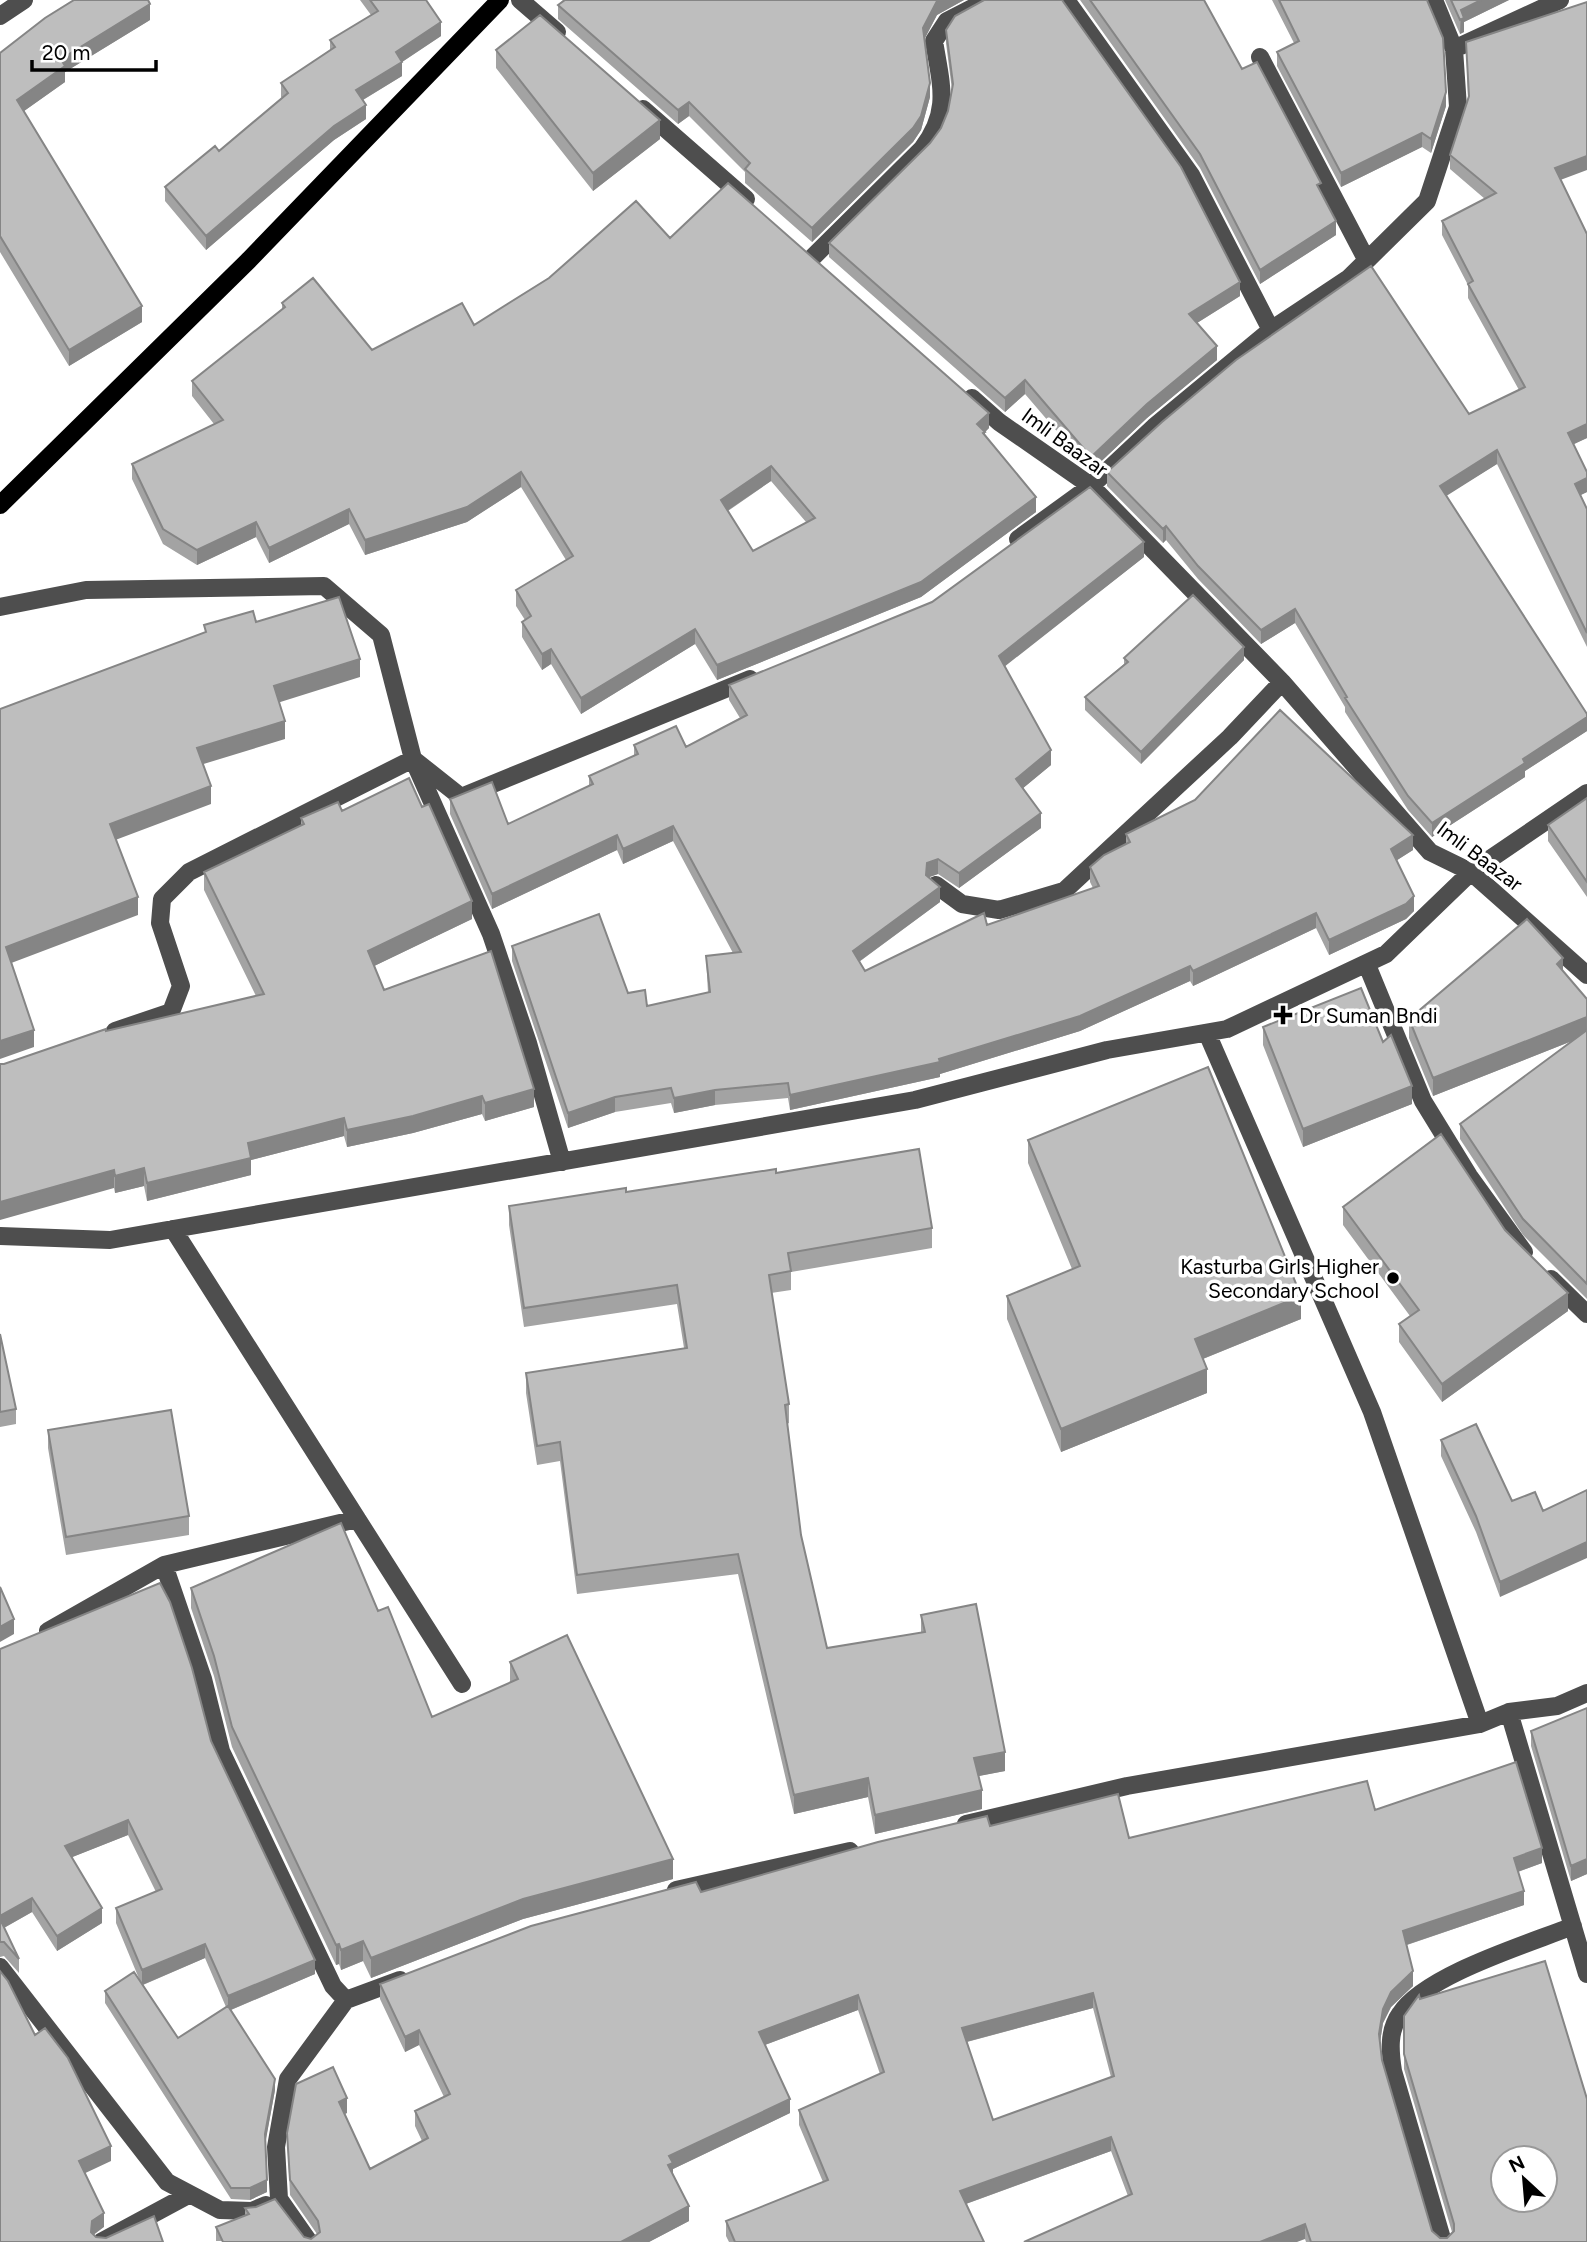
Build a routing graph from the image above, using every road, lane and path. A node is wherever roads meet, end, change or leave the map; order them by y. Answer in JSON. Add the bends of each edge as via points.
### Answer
{"nodes":[{"id":1,"x":24,"y":0,"type":"edge"},
{"id":2,"x":500,"y":0,"type":"edge"},
{"id":3,"x":520,"y":0,"type":"edge"},
{"id":4,"x":988,"y":0,"type":"edge"},
{"id":5,"x":1066,"y":0,"type":"edge"},
{"id":6,"x":1434,"y":0,"type":"edge"},
{"id":7,"x":1560,"y":0,"type":"edge"},
{"id":8,"x":0,"y":16,"type":"edge"},
{"id":9,"x":572,"y":46,"type":"edge"},
{"id":10,"x":1454,"y":49,"type":"junction"},
{"id":11,"x":1260,"y":57,"type":"dead end"},
{"id":12,"x":635,"y":101,"type":"edge"},
{"id":13,"x":760,"y":212,"type":"edge"},
{"id":14,"x":812,"y":258,"type":"edge"},
{"id":15,"x":1366,"y":258,"type":"junction"},
{"id":16,"x":1271,"y":330,"type":"junction"},
{"id":17,"x":957,"y":386,"type":"edge"},
{"id":18,"x":1091,"y":486,"type":"junction"},
{"id":19,"x":0,"y":505,"type":"edge"},
{"id":20,"x":1003,"y":550,"type":"edge"},
{"id":21,"x":0,"y":607,"type":"edge"},
{"id":22,"x":771,"y":670,"type":"edge"},
{"id":23,"x":1282,"y":682,"type":"junction"},
{"id":24,"x":413,"y":759,"type":"junction"},
{"id":25,"x":1587,"y":793,"type":"edge"},
{"id":26,"x":1471,"y":872,"type":"junction"},
{"id":27,"x":936,"y":886,"type":"edge"},
{"id":28,"x":1367,"y":965,"type":"junction"},
{"id":29,"x":1587,"y":975,"type":"edge"},
{"id":30,"x":1207,"y":1033,"type":"junction"},
{"id":31,"x":92,"y":1039,"type":"edge"},
{"id":32,"x":562,"y":1162,"type":"junction"},
{"id":33,"x":173,"y":1229,"type":"junction"},
{"id":34,"x":0,"y":1236,"type":"edge"},
{"id":35,"x":1587,"y":1314,"type":"edge"},
{"id":36,"x":358,"y":1519,"type":"junction"},
{"id":37,"x":164,"y":1565,"type":"junction"},
{"id":38,"x":37,"y":1636,"type":"edge"},
{"id":39,"x":462,"y":1684,"type":"dead end"},
{"id":40,"x":1587,"y":1693,"type":"edge"},
{"id":41,"x":1509,"y":1712,"type":"junction"},
{"id":42,"x":1480,"y":1724,"type":"junction"},
{"id":43,"x":942,"y":1829,"type":"edge"},
{"id":44,"x":862,"y":1848,"type":"edge"},
{"id":45,"x":662,"y":1894,"type":"edge"},
{"id":46,"x":1573,"y":1926,"type":"junction"},
{"id":47,"x":0,"y":1967,"type":"edge"},
{"id":48,"x":1587,"y":1974,"type":"edge"},
{"id":49,"x":411,"y":1975,"type":"edge"},
{"id":50,"x":346,"y":2000,"type":"junction"},
{"id":51,"x":190,"y":2194,"type":"junction"},
{"id":52,"x":279,"y":2199,"type":"junction"},
{"id":53,"x":102,"y":2242,"type":"edge"},
{"id":54,"x":309,"y":2242,"type":"edge"},
{"id":55,"x":1443,"y":2242,"type":"edge"}],
"edges":[{"from":1,"to":8,"type":"street"},
{"from":2,"to":19,"type":"main road","via":[[249,260]]},
{"from":3,"to":9,"type":"street"},
{"from":4,"to":14,"type":"street","via":[[947,21],[934,41],[942,93],[937,129]]},
{"from":5,"to":16,"type":"street","via":[[1191,175]]},
{"from":6,"to":10,"type":"street"},
{"from":7,"to":10,"type":"street"},
{"from":10,"to":15,"type":"street","via":[[1458,107],[1427,201]]},
{"from":11,"to":15,"type":"street"},
{"from":12,"to":13,"type":"street"},
{"from":15,"to":16,"type":"street","via":[[1349,278]]},
{"from":16,"to":18,"type":"street"},
{"from":17,"to":18,"type":"street","name":"Imli Baazar","via":[[999,422]]},
{"from":18,"to":20,"type":"street"},
{"from":18,"to":23,"type":"street","name":"Imli Baazar"},
{"from":21,"to":24,"type":"street","via":[[86,590],[324,586],[381,635]]},
{"from":22,"to":24,"type":"street","via":[[461,797]]},
{"from":23,"to":26,"type":"street","name":"Imli Baazar","via":[[1430,852]]},
{"from":23,"to":27,"type":"street","via":[[1230,737],[1064,891],[999,910],[962,904]]},
{"from":24,"to":31,"type":"street","via":[[189,872],[162,900],[160,923],[181,986],[171,1012]]},
{"from":24,"to":32,"type":"street","via":[[491,934]]},
{"from":25,"to":26,"type":"street"},
{"from":26,"to":28,"type":"street","via":[[1386,954]]},
{"from":26,"to":29,"type":"street","name":"Imli Baazar"},
{"from":28,"to":30,"type":"street","via":[[1227,1029]]},
{"from":28,"to":35,"type":"street","via":[[1423,1101],[1469,1176],[1514,1242]]},
{"from":30,"to":32,"type":"street","via":[[1108,1050],[915,1100]]},
{"from":30,"to":42,"type":"street","via":[[1372,1412]]},
{"from":32,"to":33,"type":"street"},
{"from":33,"to":34,"type":"street","via":[[110,1240]]},
{"from":33,"to":36,"type":"street"},
{"from":36,"to":37,"type":"street"},
{"from":36,"to":39,"type":"street"},
{"from":37,"to":38,"type":"street"},
{"from":37,"to":50,"type":"street","via":[[203,1679],[221,1751],[333,1986]]},
{"from":40,"to":41,"type":"street","via":[[1557,1706]]},
{"from":41,"to":42,"type":"street"},
{"from":41,"to":46,"type":"street"},
{"from":42,"to":43,"type":"street","via":[[1127,1786]]},
{"from":44,"to":45,"type":"street"},
{"from":46,"to":48,"type":"street"},
{"from":46,"to":55,"type":"street","via":[[1437,1982],[1399,2015],[1390,2046],[1394,2071]]},
{"from":47,"to":51,"type":"street","via":[[167,2182]]},
{"from":49,"to":50,"type":"street"},
{"from":50,"to":52,"type":"street","via":[[288,2079],[276,2147]]},
{"from":51,"to":52,"type":"street","via":[[220,2210],[252,2211]]},
{"from":51,"to":53,"type":"street"},
{"from":52,"to":54,"type":"street"}]}
